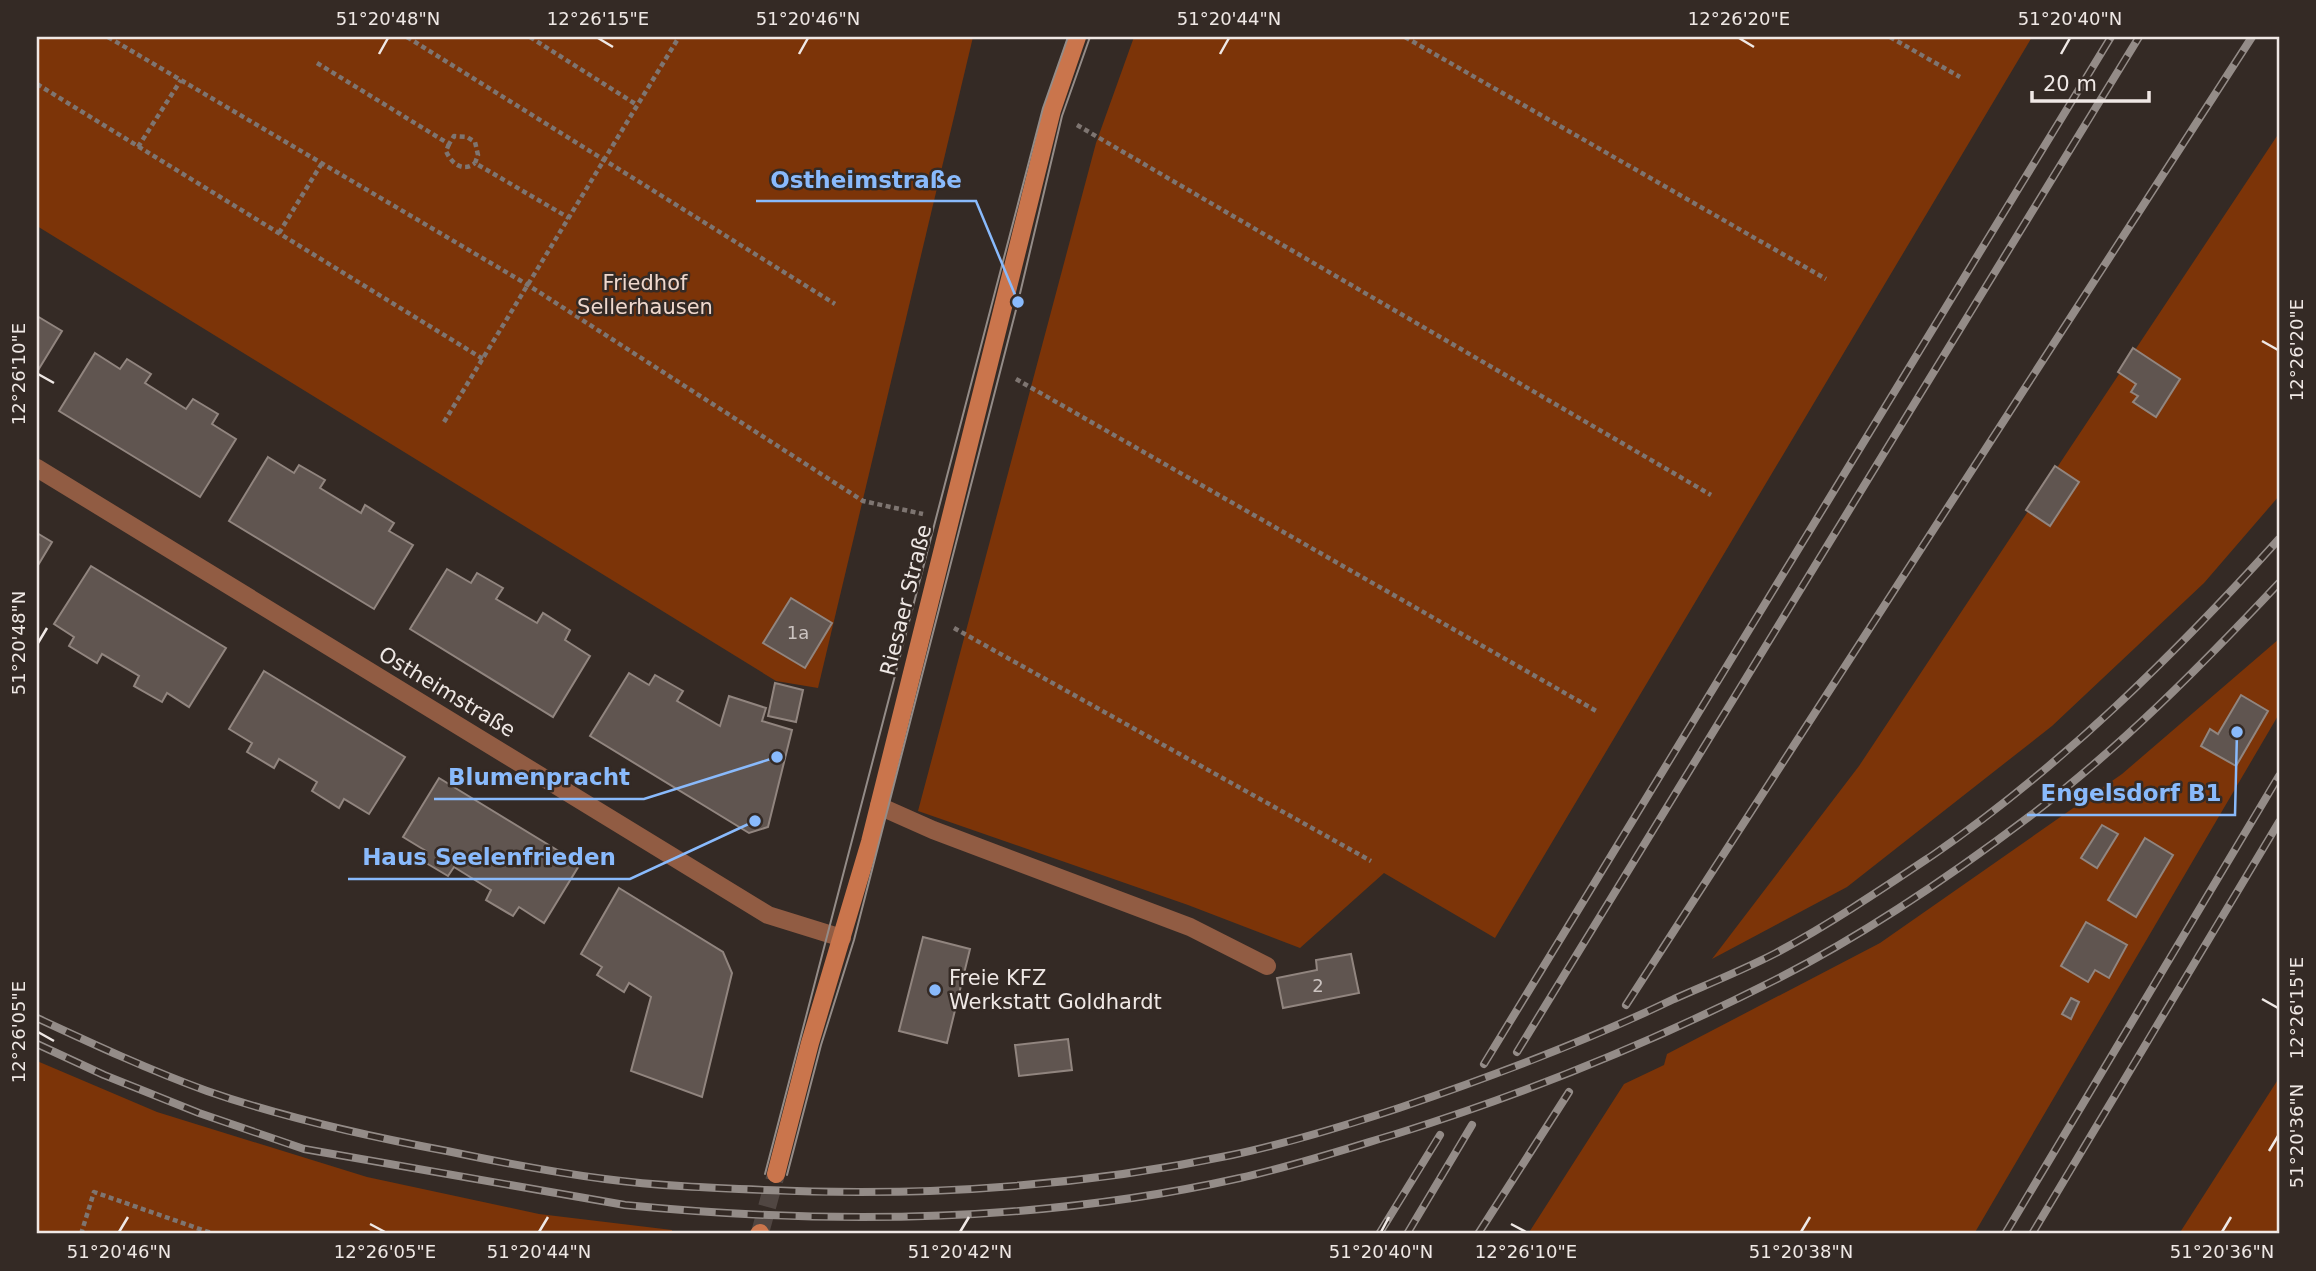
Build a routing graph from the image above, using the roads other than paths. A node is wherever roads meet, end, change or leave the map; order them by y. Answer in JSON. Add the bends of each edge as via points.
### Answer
{"nodes":[{"id":1,"x":1077,"y":37,"type":"edge"},
{"id":2,"x":37,"y":468,"type":"edge"},
{"id":3,"x":878,"y":806,"type":"junction"},
{"id":4,"x":842,"y":938,"type":"junction"},
{"id":5,"x":1267,"y":966,"type":"dead end"},
{"id":6,"x":776,"y":1174,"type":"tunnel mouth"}],
"edges":[{"from":1,"to":3,"type":"main road","name":"Riesaer Straße","via":[[1052,110]]},
{"from":2,"to":4,"type":"street","name":"Ostheimstraße","via":[[768,915]]},
{"from":3,"to":4,"type":"main road","name":"Riesaer Straße"},
{"from":3,"to":5,"type":"street","via":[[1190,927]]},
{"from":4,"to":6,"type":"main road","name":"Riesaer Straße"}]}
